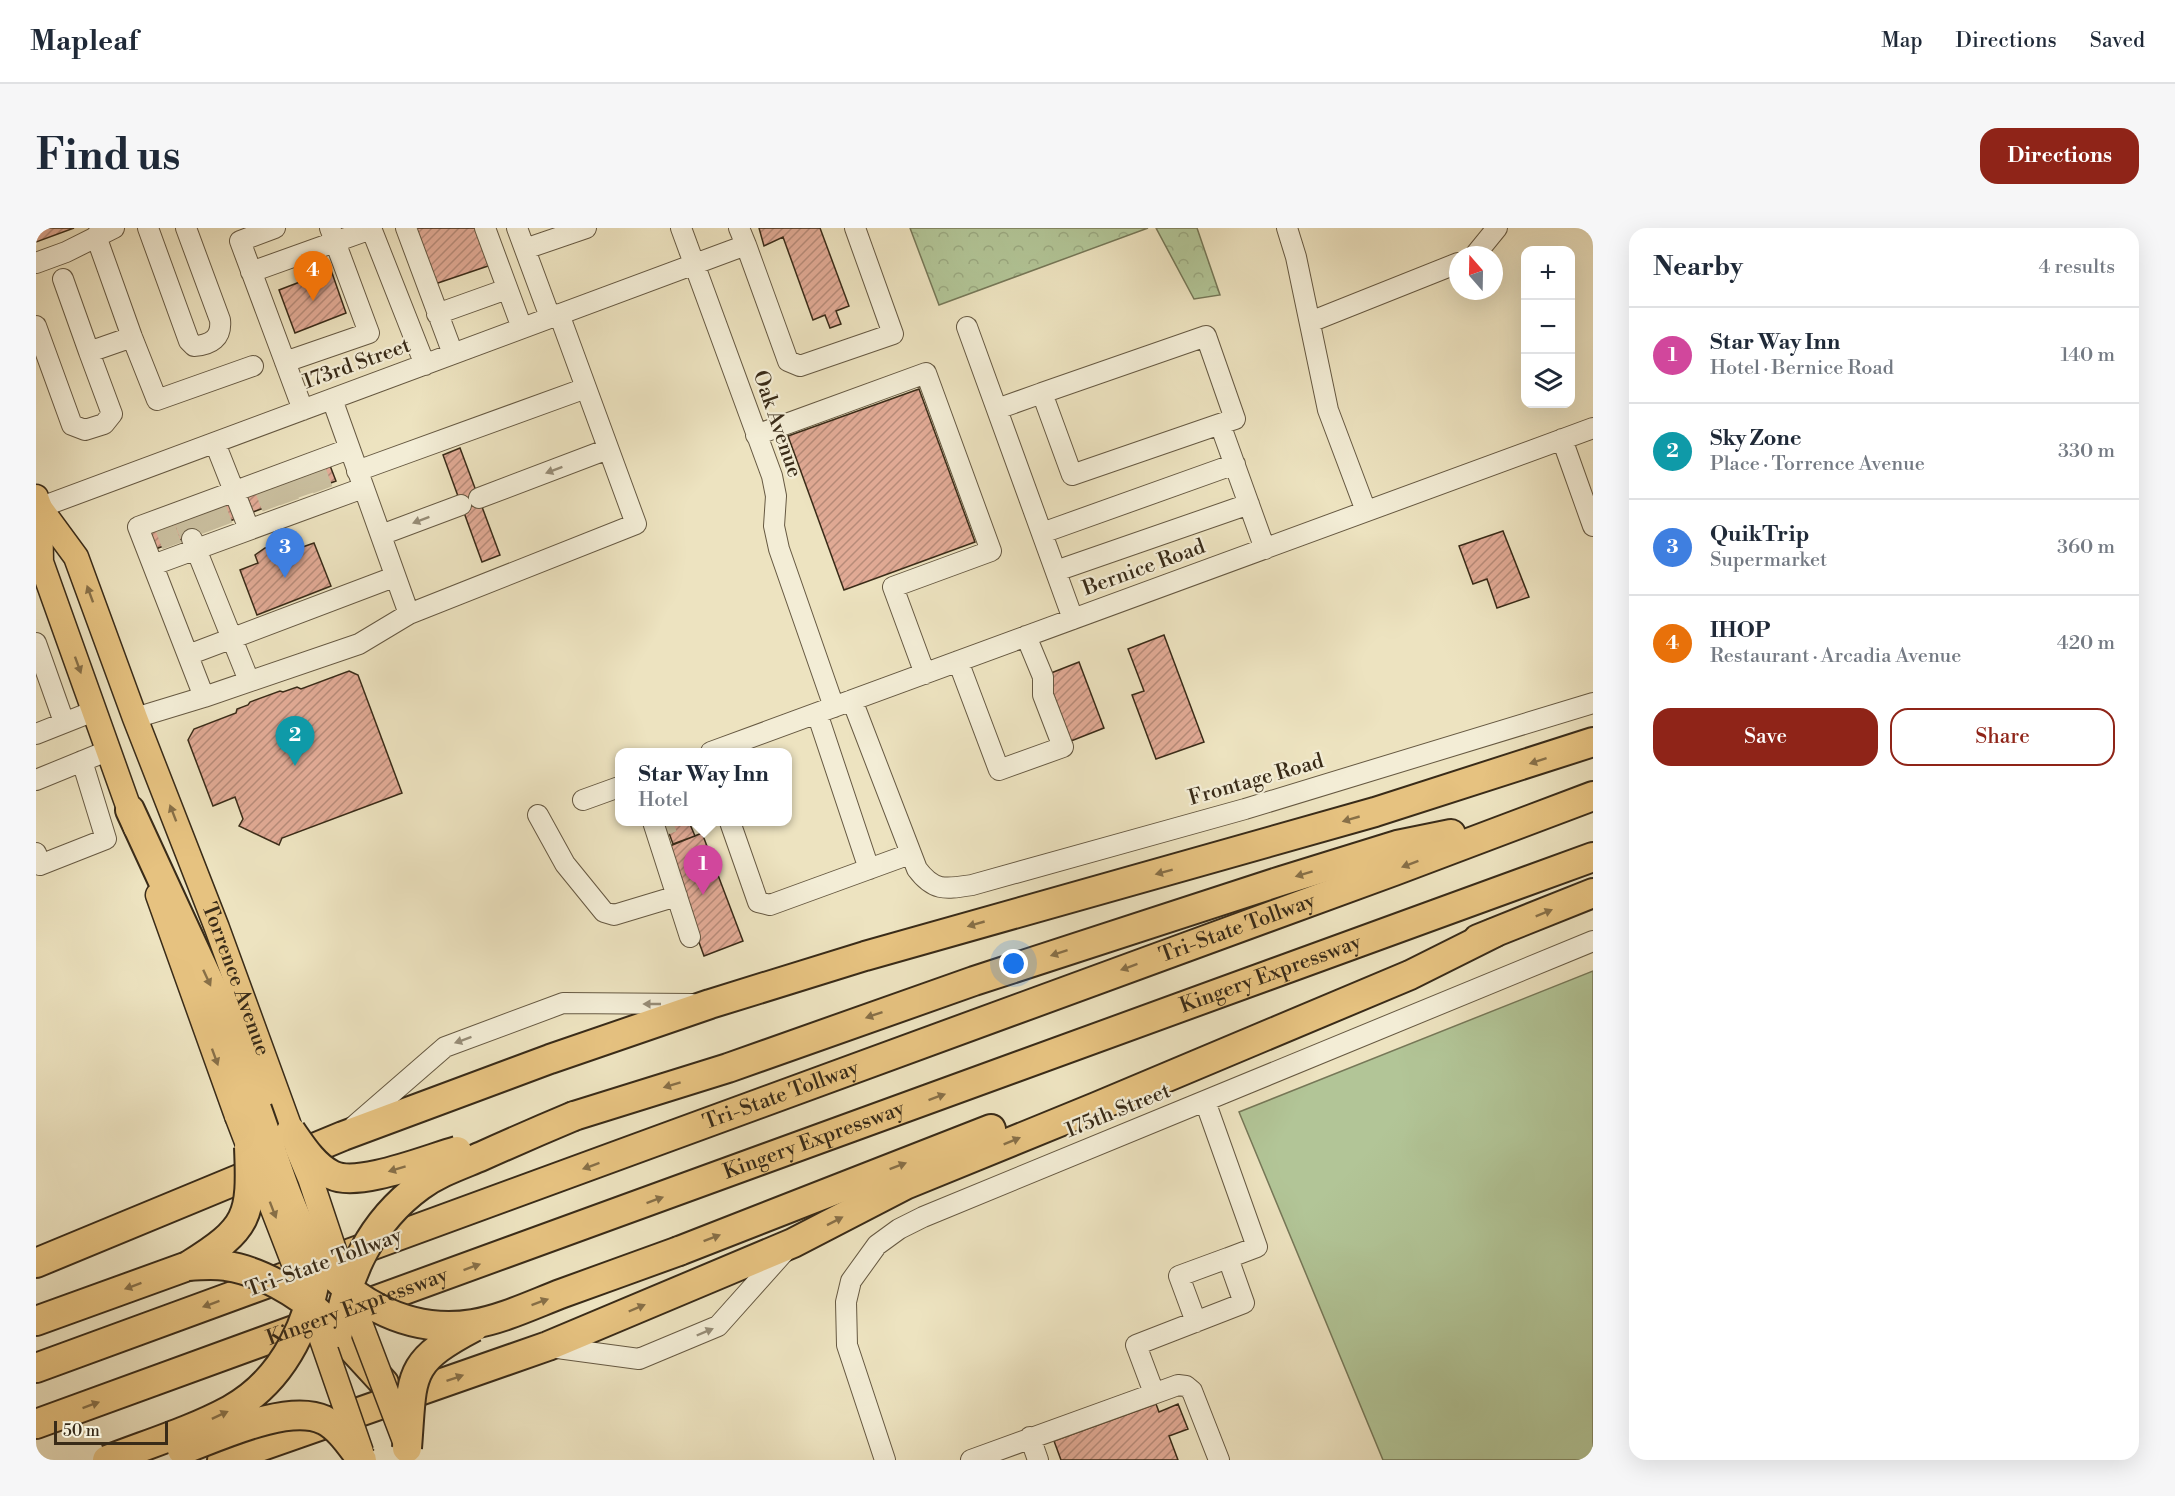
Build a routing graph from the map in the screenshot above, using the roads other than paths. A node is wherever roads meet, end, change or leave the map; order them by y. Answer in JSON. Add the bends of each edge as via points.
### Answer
{"nodes":[{"id":1,"x":148,"y":228,"type":"edge"},
{"id":2,"x":186,"y":228,"type":"edge"},
{"id":3,"x":276,"y":228,"type":"edge"},
{"id":4,"x":406,"y":228,"type":"edge"},
{"id":5,"x":484,"y":228,"type":"edge"},
{"id":6,"x":517,"y":228,"type":"edge"},
{"id":7,"x":586,"y":228,"type":"edge"},
{"id":8,"x":681,"y":228,"type":"edge"},
{"id":9,"x":855,"y":228,"type":"edge"},
{"id":10,"x":1287,"y":228,"type":"edge"},
{"id":11,"x":1497,"y":228,"type":"edge"},
{"id":12,"x":371,"y":229,"type":"edge"},
{"id":13,"x":105,"y":232,"type":"edge"},
{"id":14,"x":333,"y":235,"type":"edge"},
{"id":15,"x":742,"y":237,"type":"edge"},
{"id":16,"x":1482,"y":246,"type":"edge"},
{"id":17,"x":525,"y":249,"type":"junction"},
{"id":18,"x":36,"y":263,"type":"edge"},
{"id":19,"x":694,"y":263,"type":"junction"},
{"id":20,"x":1449,"y":267,"type":"edge"},
{"id":21,"x":251,"y":272,"type":"junction"},
{"id":22,"x":63,"y":279,"type":"dead end"},
{"id":23,"x":507,"y":289,"type":"junction"},
{"id":24,"x":437,"y":314,"type":"junction"},
{"id":25,"x":555,"y":316,"type":"junction"},
{"id":26,"x":1310,"y":322,"type":"junction"},
{"id":27,"x":36,"y":326,"type":"edge"},
{"id":28,"x":967,"y":327,"type":"dead end"},
{"id":29,"x":522,"y":328,"type":"junction"},
{"id":30,"x":132,"y":337,"type":"junction"},
{"id":31,"x":89,"y":352,"type":"junction"},
{"id":32,"x":453,"y":354,"type":"junction"},
{"id":33,"x":285,"y":362,"type":"junction"},
{"id":34,"x":425,"y":365,"type":"junction"},
{"id":35,"x":254,"y":366,"type":"dead end"},
{"id":36,"x":586,"y":388,"type":"junction"},
{"id":37,"x":1042,"y":393,"type":"junction"},
{"id":38,"x":332,"y":399,"type":"junction"},
{"id":39,"x":997,"y":409,"type":"junction"},
{"id":40,"x":303,"y":410,"type":"junction"},
{"id":41,"x":1220,"y":424,"type":"junction"},
{"id":42,"x":1593,"y":428,"type":"edge"},
{"id":43,"x":756,"y":435,"type":"junction"},
{"id":44,"x":1562,"y":440,"type":"junction"},
{"id":45,"x":215,"y":443,"type":"junction"},
{"id":46,"x":349,"y":449,"type":"junction"},
{"id":47,"x":608,"y":449,"type":"junction"},
{"id":48,"x":1235,"y":465,"type":"junction"},
{"id":49,"x":1585,"y":477,"type":"edge"},
{"id":50,"x":360,"y":480,"type":"junction"},
{"id":51,"x":295,"y":490,"type":"junction"},
{"id":52,"x":234,"y":491,"type":"junction"},
{"id":53,"x":1249,"y":504,"type":"junction"},
{"id":54,"x":37,"y":505,"type":"edge"},
{"id":55,"x":1366,"y":512,"type":"junction"},
{"id":56,"x":198,"y":523,"type":"junction"},
{"id":57,"x":1593,"y":526,"type":"edge"},
{"id":58,"x":249,"y":529,"type":"junction"},
{"id":59,"x":1042,"y":533,"type":"junction"},
{"id":60,"x":381,"y":536,"type":"junction"},
{"id":61,"x":1265,"y":549,"type":"junction"},
{"id":62,"x":153,"y":565,"type":"junction"},
{"id":63,"x":1056,"y":571,"type":"junction"},
{"id":64,"x":394,"y":577,"type":"junction"},
{"id":65,"x":43,"y":589,"type":"edge"},
{"id":66,"x":409,"y":614,"type":"junction"},
{"id":67,"x":1073,"y":619,"type":"junction"},
{"id":68,"x":65,"y":630,"type":"junction"},
{"id":69,"x":1026,"y":636,"type":"junction"},
{"id":70,"x":232,"y":639,"type":"junction"},
{"id":71,"x":36,"y":642,"type":"edge"},
{"id":72,"x":188,"y":655,"type":"junction"},
{"id":73,"x":958,"y":662,"type":"junction"},
{"id":74,"x":925,"y":674,"type":"junction"},
{"id":75,"x":249,"y":681,"type":"junction"},
{"id":76,"x":204,"y":698,"type":"junction"},
{"id":77,"x":1593,"y":703,"type":"edge"},
{"id":78,"x":834,"y":707,"type":"junction"},
{"id":79,"x":94,"y":711,"type":"junction"},
{"id":80,"x":135,"y":718,"type":"junction"},
{"id":81,"x":64,"y":722,"type":"junction"},
{"id":82,"x":36,"y":734,"type":"edge"},
{"id":83,"x":1593,"y":742,"type":"edge"},
{"id":84,"x":724,"y":748,"type":"edge"},
{"id":85,"x":107,"y":751,"type":"junction"},
{"id":86,"x":82,"y":761,"type":"junction"},
{"id":87,"x":36,"y":780,"type":"edge"},
{"id":88,"x":615,"y":788,"type":"edge"},
{"id":89,"x":1593,"y":796,"type":"edge"},
{"id":90,"x":583,"y":800,"type":"dead end"},
{"id":91,"x":130,"y":810,"type":"joint"},
{"id":92,"x":538,"y":815,"type":"dead end"},
{"id":93,"x":1524,"y":820,"type":"junction"},
{"id":94,"x":658,"y":826,"type":"edge"},
{"id":95,"x":731,"y":826,"type":"edge"},
{"id":96,"x":36,"y":853,"type":"edge"},
{"id":97,"x":910,"y":854,"type":"junction"},
{"id":98,"x":1593,"y":857,"type":"edge"},
{"id":99,"x":870,"y":869,"type":"junction"},
{"id":100,"x":930,"y":883,"type":"joint"},
{"id":101,"x":1593,"y":893,"type":"edge"},
{"id":102,"x":677,"y":896,"type":"junction"},
{"id":103,"x":1494,"y":933,"type":"junction"},
{"id":104,"x":690,"y":937,"type":"dead end"},
{"id":105,"x":1593,"y":941,"type":"edge"},
{"id":106,"x":710,"y":1005,"type":"junction"},
{"id":107,"x":1205,"y":1101,"type":"junction"},
{"id":108,"x":258,"y":1109,"type":"junction"},
{"id":109,"x":574,"y":1116,"type":"junction"},
{"id":110,"x":291,"y":1131,"type":"junction"},
{"id":111,"x":343,"y":1136,"type":"junction"},
{"id":112,"x":249,"y":1147,"type":"junction"},
{"id":113,"x":310,"y":1178,"type":"junction"},
{"id":114,"x":793,"y":1243,"type":"junction"},
{"id":115,"x":318,"y":1257,"type":"junction"},
{"id":116,"x":1228,"y":1258,"type":"junction"},
{"id":117,"x":36,"y":1263,"type":"edge"},
{"id":118,"x":188,"y":1266,"type":"junction"},
{"id":119,"x":347,"y":1289,"type":"junction"},
{"id":120,"x":310,"y":1305,"type":"junction"},
{"id":121,"x":36,"y":1321,"type":"edge"},
{"id":122,"x":486,"y":1321,"type":"junction"},
{"id":123,"x":1196,"y":1322,"type":"junction"},
{"id":124,"x":338,"y":1333,"type":"junction"},
{"id":125,"x":548,"y":1346,"type":"junction"},
{"id":126,"x":36,"y":1368,"type":"edge"},
{"id":127,"x":384,"y":1383,"type":"junction"},
{"id":128,"x":1154,"y":1393,"type":"junction"},
{"id":129,"x":341,"y":1398,"type":"junction"},
{"id":130,"x":36,"y":1424,"type":"edge"},
{"id":131,"x":1030,"y":1437,"type":"junction"},
{"id":132,"x":410,"y":1454,"type":"edge"},
{"id":133,"x":107,"y":1460,"type":"edge"},
{"id":134,"x":155,"y":1460,"type":"edge"},
{"id":135,"x":222,"y":1460,"type":"edge"},
{"id":136,"x":363,"y":1460,"type":"edge"},
{"id":137,"x":885,"y":1460,"type":"edge"},
{"id":138,"x":971,"y":1460,"type":"edge"},
{"id":139,"x":1038,"y":1460,"type":"edge"},
{"id":140,"x":1219,"y":1460,"type":"edge"}],
"edges":[{"from":1,"to":2,"type":"street","via":[[189,341],[202,346],[216,340],[220,320]]},
{"from":3,"to":21,"type":"street","via":[[240,241]]},
{"from":4,"to":24,"type":"street"},
{"from":5,"to":23,"type":"street"},
{"from":6,"to":17,"type":"street"},
{"from":7,"to":17,"type":"street"},
{"from":8,"to":19,"type":"street","name":"Oak Avenue"},
{"from":9,"to":15,"type":"street","via":[[893,334],[800,366],[788,361]]},
{"from":10,"to":26,"type":"street"},
{"from":11,"to":16,"type":"street"},
{"from":12,"to":14,"type":"street"},
{"from":12,"to":34,"type":"street"},
{"from":13,"to":18,"type":"street"},
{"from":13,"to":30,"type":"street"},
{"from":14,"to":21,"type":"street"},
{"from":14,"to":33,"type":"street","via":[[369,333]]},
{"from":15,"to":19,"type":"street","name":"173rd Street"},
{"from":17,"to":25,"type":"street"},
{"from":19,"to":25,"type":"street","name":"173rd Street"},
{"from":19,"to":43,"type":"street","name":"Oak Avenue"},
{"from":20,"to":26,"type":"street"},
{"from":21,"to":33,"type":"street"},
{"from":22,"to":31,"type":"street"},
{"from":23,"to":24,"type":"street"},
{"from":23,"to":29,"type":"street"},
{"from":24,"to":32,"type":"street"},
{"from":25,"to":29,"type":"street","name":"173rd Street"},
{"from":25,"to":36,"type":"street"},
{"from":26,"to":55,"type":"street","via":[[1328,410]]},
{"from":27,"to":31,"type":"street","via":[[72,424],[85,430],[104,424],[112,414]]},
{"from":28,"to":39,"type":"street"},
{"from":29,"to":32,"type":"street","name":"173rd Street"},
{"from":30,"to":31,"type":"street"},
{"from":30,"to":35,"type":"street","via":[[158,400]]},
{"from":32,"to":34,"type":"street","name":"173rd Street"},
{"from":33,"to":40,"type":"street"},
{"from":34,"to":38,"type":"street","name":"173rd Street"},
{"from":36,"to":47,"type":"street"},
{"from":36,"to":50,"type":"street"},
{"from":37,"to":39,"type":"street"},
{"from":37,"to":41,"type":"street","via":[[1072,475]]},
{"from":37,"to":41,"type":"street","via":[[1206,336],[1236,419]]},
{"from":38,"to":40,"type":"street","name":"173rd Street"},
{"from":38,"to":46,"type":"street"},
{"from":39,"to":59,"type":"street"},
{"from":40,"to":45,"type":"street","name":"173rd Street"},
{"from":41,"to":48,"type":"street"},
{"from":42,"to":44,"type":"street","name":"Bernice Road"},
{"from":43,"to":74,"type":"street","via":[[926,373],[991,551],[893,587]]},
{"from":43,"to":78,"type":"street","name":"Oak Avenue","via":[[776,495],[774,526],[779,549]]},
{"from":44,"to":49,"type":"street"},
{"from":44,"to":55,"type":"street","name":"Bernice Road"},
{"from":45,"to":52,"type":"street"},
{"from":45,"to":54,"type":"street","name":"173rd Street"},
{"from":46,"to":50,"type":"street"},
{"from":46,"to":51,"type":"street"},
{"from":47,"to":60,"type":"street","one_way":true},
{"from":47,"to":66,"type":"street","via":[[636,524]]},
{"from":48,"to":53,"type":"street"},
{"from":48,"to":59,"type":"street"},
{"from":49,"to":57,"type":"street"},
{"from":50,"to":51,"type":"street"},
{"from":50,"to":60,"type":"street"},
{"from":51,"to":52,"type":"street"},
{"from":51,"to":58,"type":"street"},
{"from":52,"to":56,"type":"street"},
{"from":52,"to":58,"type":"street"},
{"from":53,"to":61,"type":"street"},
{"from":53,"to":63,"type":"street"},
{"from":54,"to":65,"type":"main road"},
{"from":80,"to":54,"type":"main road","name":"Torrence Avenue","one_way":true,"via":[[76,557]]},
{"from":55,"to":61,"type":"street","name":"Bernice Road"},
{"from":56,"to":58,"type":"street"},
{"from":56,"to":62,"type":"street","via":[[173,551]]},
{"from":56,"to":62,"type":"street","via":[[138,527]]},
{"from":56,"to":70,"type":"street"},
{"from":59,"to":63,"type":"street"},
{"from":60,"to":64,"type":"street"},
{"from":61,"to":67,"type":"street","name":"Bernice Road"},
{"from":62,"to":72,"type":"street"},
{"from":63,"to":67,"type":"street"},
{"from":64,"to":66,"type":"street"},
{"from":64,"to":70,"type":"street"},
{"from":65,"to":68,"type":"main road"},
{"from":66,"to":75,"type":"street","via":[[359,644]]},
{"from":67,"to":69,"type":"street","name":"Bernice Road"},
{"from":68,"to":71,"type":"street"},
{"from":68,"to":79,"type":"main road","one_way":true},
{"from":69,"to":73,"type":"street","name":"Bernice Road"},
{"from":69,"to":73,"type":"street","via":[[1043,677],[1043,694],[1063,747],[999,770]]},
{"from":70,"to":72,"type":"street"},
{"from":70,"to":75,"type":"street"},
{"from":71,"to":81,"type":"street"},
{"from":72,"to":76,"type":"street"},
{"from":73,"to":74,"type":"street","name":"Bernice Road"},
{"from":74,"to":78,"type":"street","name":"Bernice Road"},
{"from":75,"to":76,"type":"street"},
{"from":76,"to":80,"type":"street"},
{"from":77,"to":100,"type":"street","name":"Frontage Road","via":[[1257,805],[972,885],[947,889]]},
{"from":78,"to":84,"type":"street","name":"Bernice Road"},
{"from":78,"to":97,"type":"street","name":"Oak Avenue"},
{"from":78,"to":99,"type":"street"},
{"from":79,"to":81,"type":"street"},
{"from":79,"to":85,"type":"main road"},
{"from":108,"to":80,"type":"main road","name":"Torrence Avenue","one_way":true,"via":[[217,928]]},
{"from":81,"to":82,"type":"street"},
{"from":83,"to":106,"type":"highway","one_way":true,"via":[[1363,816],[876,952]]},
{"from":85,"to":86,"type":"street"},
{"from":85,"to":91,"type":"main road"},
{"from":86,"to":87,"type":"street"},
{"from":86,"to":96,"type":"street","via":[[106,839],[40,865]]},
{"from":88,"to":90,"type":"street"},
{"from":89,"to":93,"type":"highway"},
{"from":91,"to":108,"type":"highway","one_way":true,"via":[[214,992]]},
{"from":92,"to":102,"type":"street","via":[[564,864],[604,912],[614,915]]},
{"from":93,"to":109,"type":"highway","one_way":true,"via":[[1376,851]]},
{"from":93,"to":126,"type":"highway","name":"Tri-State Tollway","one_way":true},
{"from":94,"to":102,"type":"street"},
{"from":95,"to":99,"type":"street","via":[[758,902],[770,905]]},
{"from":97,"to":99,"type":"street"},
{"from":97,"to":100,"type":"street","name":"Oak Avenue"},
{"from":130,"to":98,"type":"highway","name":"Kingery Expressway","one_way":true},
{"from":103,"to":101,"type":"highway","one_way":true},
{"from":102,"to":104,"type":"street"},
{"from":114,"to":103,"type":"highway","one_way":true,"via":[[905,1185],[1410,975]]},
{"from":122,"to":103,"type":"highway","one_way":true,"bridge":true,"via":[[679,1251]]},
{"from":105,"to":107,"type":"street","name":"175th Street"},
{"from":106,"to":111,"type":"highway"},
{"from":106,"to":111,"type":"street","one_way":true,"via":[[563,1003],[445,1047]]},
{"from":107,"to":116,"type":"street","via":[[1257,1247]]},
{"from":107,"to":137,"type":"street","name":"175th Street","via":[[923,1217],[878,1245],[852,1281],[846,1302],[846,1333]]},
{"from":108,"to":110,"type":"main road","name":"Torrence Avenue"},
{"from":108,"to":112,"type":"main road","name":"Torrence Avenue","bridge":true},
{"from":108,"to":115,"type":"highway","bridge":true,"via":[[297,1220]]},
{"from":109,"to":110,"type":"highway","one_way":true,"bridge":true,"via":[[353,1179],[342,1179],[326,1171]]},
{"from":109,"to":119,"type":"highway","bridge":true,"via":[[421,1185],[373,1234]]},
{"from":110,"to":113,"type":"main road","name":"Torrence Avenue","bridge":true},
{"from":111,"to":117,"type":"highway"},
{"from":112,"to":118,"type":"highway","bridge":true,"via":[[251,1184],[244,1216],[232,1234]]},
{"from":112,"to":120,"type":"main road","name":"Torrence Avenue","one_way":true,"bridge":true},
{"from":113,"to":115,"type":"highway","bridge":true},
{"from":113,"to":119,"type":"main road","name":"Torrence Avenue","bridge":true},
{"from":125,"to":114,"type":"highway","one_way":true},
{"from":125,"to":114,"type":"street","one_way":true,"via":[[639,1359],[659,1351],[718,1326]]},
{"from":115,"to":119,"type":"highway","bridge":true},
{"from":115,"to":120,"type":"highway","bridge":true},
{"from":116,"to":123,"type":"street","via":[[1244,1303]]},
{"from":116,"to":123,"type":"street","via":[[1179,1276]]},
{"from":118,"to":120,"type":"highway","bridge":true,"via":[[240,1269]]},
{"from":118,"to":121,"type":"highway","one_way":true},
{"from":119,"to":122,"type":"highway","bridge":true,"via":[[376,1308],[411,1321],[452,1326]]},
{"from":119,"to":124,"type":"highway","bridge":true},
{"from":119,"to":127,"type":"main road","name":"Torrence Avenue","bridge":true},
{"from":120,"to":124,"type":"highway","bridge":true},
{"from":120,"to":129,"type":"main road","name":"Torrence Avenue","bridge":true},
{"from":133,"to":120,"type":"highway","one_way":true,"bridge":true,"via":[[200,1424],[252,1395],[291,1350]]},
{"from":122,"to":132,"type":"highway","bridge":true,"via":[[443,1344],[420,1366],[412,1387]]},
{"from":123,"to":128,"type":"street","via":[[1136,1345]]},
{"from":124,"to":127,"type":"highway","bridge":true},
{"from":124,"to":129,"type":"highway","bridge":true},
{"from":135,"to":125,"type":"highway","one_way":true},
{"from":127,"to":132,"type":"main road","name":"Torrence Avenue","bridge":true},
{"from":128,"to":131,"type":"street"},
{"from":128,"to":140,"type":"street","via":[[1178,1385],[1192,1391]]},
{"from":129,"to":136,"type":"main road","name":"Torrence Avenue","bridge":true},
{"from":131,"to":138,"type":"street"},
{"from":131,"to":139,"type":"street"},
{"from":134,"to":136,"type":"highway","bridge":true,"via":[[287,1415],[324,1420]]}]}
